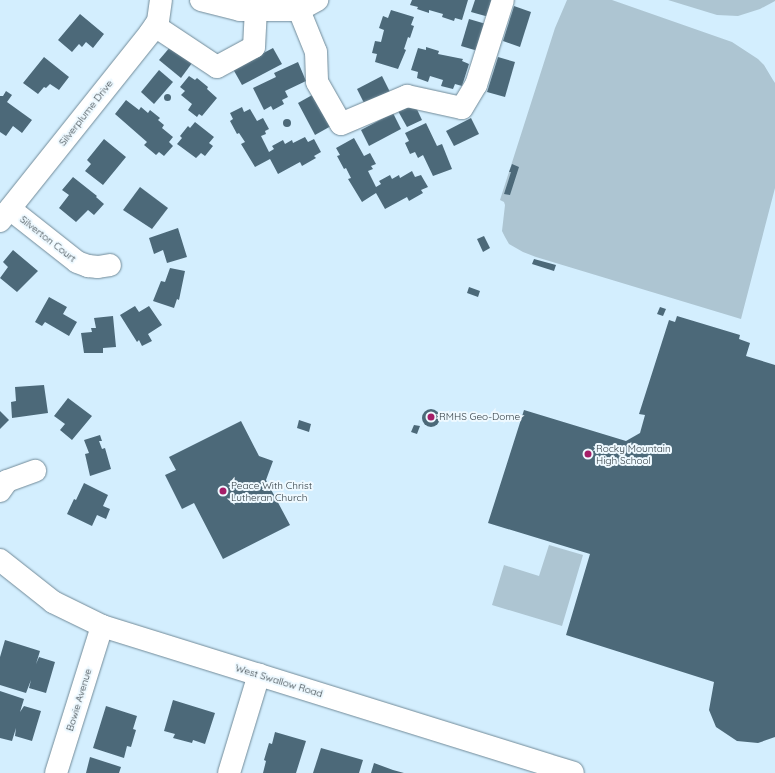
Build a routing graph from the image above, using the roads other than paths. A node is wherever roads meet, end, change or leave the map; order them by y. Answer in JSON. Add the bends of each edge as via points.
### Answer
{"nodes":[{"id":1,"x":162,"y":0,"type":"edge"},
{"id":2,"x":201,"y":0,"type":"edge"},
{"id":3,"x":503,"y":0,"type":"edge"},
{"id":4,"x":308,"y":5,"type":"edge"},
{"id":5,"x":256,"y":10,"type":"junction"},
{"id":6,"x":155,"y":26,"type":"junction"},
{"id":7,"x":5,"y":215,"type":"edge"},
{"id":8,"x":110,"y":265,"type":"dead end"},
{"id":9,"x":35,"y":471,"type":"dead end"},
{"id":10,"x":0,"y":491,"type":"edge"},
{"id":11,"x":0,"y":560,"type":"edge"},
{"id":12,"x":102,"y":626,"type":"junction"},
{"id":13,"x":259,"y":674,"type":"junction"},
{"id":14,"x":56,"y":773,"type":"edge"},
{"id":15,"x":229,"y":773,"type":"edge"},
{"id":16,"x":573,"y":773,"type":"edge"}],
"edges":[{"from":1,"to":6,"type":"street","name":"Silverplume Drive"},
{"from":2,"to":5,"type":"street","via":[[240,10]]},
{"from":3,"to":4,"type":"street","via":[[476,85],[462,108],[406,96],[341,124],[317,82],[316,52]]},
{"from":4,"to":5,"type":"street"},
{"from":5,"to":6,"type":"street","via":[[254,47],[217,67]]},
{"from":6,"to":7,"type":"street","name":"Silverplume Drive"},
{"from":7,"to":8,"type":"street","name":"Silverton Court","via":[[76,262],[98,268]]},
{"from":9,"to":10,"type":"street","via":[[7,481]]},
{"from":11,"to":12,"type":"street","name":"West Swallow Road","via":[[53,602]]},
{"from":12,"to":13,"type":"street","name":"West Swallow Road"},
{"from":12,"to":14,"type":"street","name":"Bowie Avenue"},
{"from":13,"to":15,"type":"street"},
{"from":13,"to":16,"type":"street","name":"West Swallow Road"}]}
